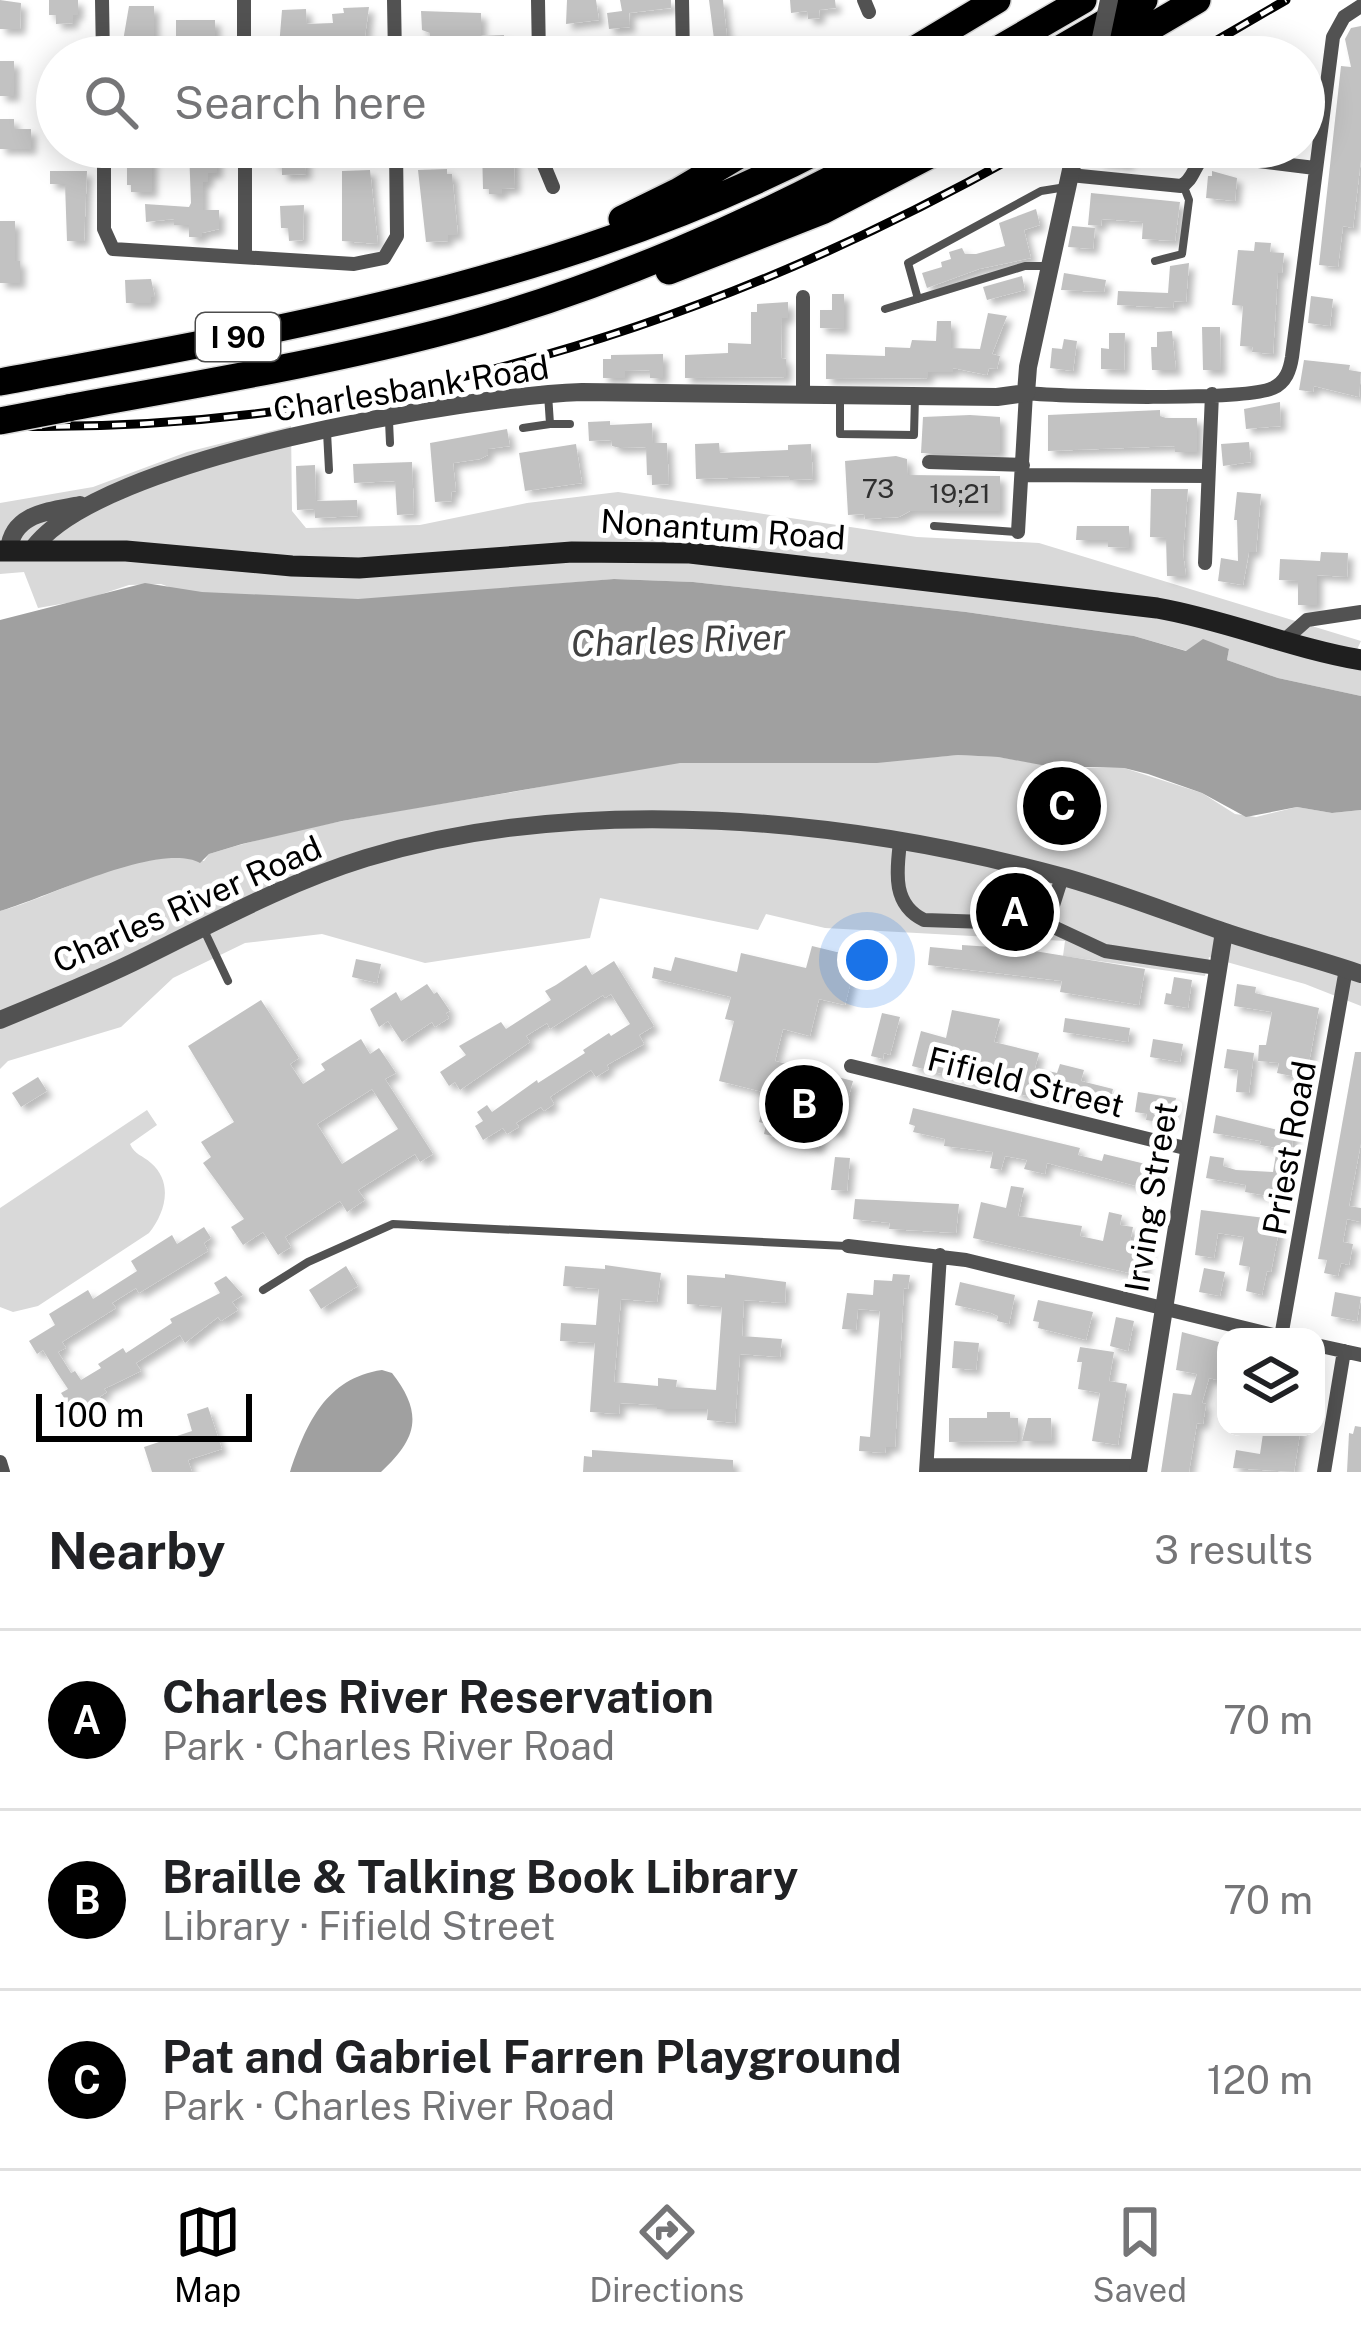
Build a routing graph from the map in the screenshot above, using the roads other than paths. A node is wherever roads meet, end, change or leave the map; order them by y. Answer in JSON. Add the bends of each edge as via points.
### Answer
{"nodes":[{"id":1,"x":102,"y":0,"type":"edge"},
{"id":2,"x":244,"y":0,"type":"edge"},
{"id":3,"x":394,"y":0,"type":"edge"},
{"id":4,"x":538,"y":0,"type":"edge"},
{"id":5,"x":682,"y":0,"type":"edge"},
{"id":6,"x":997,"y":0,"type":"edge"},
{"id":7,"x":1082,"y":0,"type":"edge"},
{"id":8,"x":1109,"y":0,"type":"edge"},
{"id":9,"x":1144,"y":0,"type":"edge"},
{"id":10,"x":1197,"y":0,"type":"edge"},
{"id":11,"x":1361,"y":6,"type":"edge"},
{"id":12,"x":103,"y":36,"type":"edge"},
{"id":13,"x":244,"y":36,"type":"edge"},
{"id":14,"x":395,"y":36,"type":"edge"},
{"id":15,"x":539,"y":36,"type":"edge"},
{"id":16,"x":683,"y":36,"type":"edge"},
{"id":17,"x":937,"y":36,"type":"edge"},
{"id":18,"x":1021,"y":36,"type":"edge"},
{"id":19,"x":1082,"y":36,"type":"edge"},
{"id":20,"x":1102,"y":36,"type":"edge"},
{"id":21,"x":1134,"y":36,"type":"edge"},
{"id":22,"x":1325,"y":96,"type":"edge"},
{"id":23,"x":104,"y":168,"type":"edge"},
{"id":24,"x":245,"y":168,"type":"edge"},
{"id":25,"x":396,"y":168,"type":"edge"},
{"id":26,"x":545,"y":168,"type":"edge"},
{"id":27,"x":716,"y":168,"type":"edge"},
{"id":28,"x":778,"y":168,"type":"edge"},
{"id":29,"x":851,"y":168,"type":"edge"},
{"id":30,"x":904,"y":168,"type":"edge"},
{"id":31,"x":1071,"y":168,"type":"edge"},
{"id":32,"x":1194,"y":168,"type":"edge"},
{"id":33,"x":1315,"y":168,"type":"edge"},
{"id":34,"x":1068,"y":181,"type":"junction"},
{"id":35,"x":1183,"y":185,"type":"junction"},
{"id":36,"x":553,"y":187,"type":"dead end"},
{"id":37,"x":245,"y":257,"type":"junction"},
{"id":38,"x":1155,"y":261,"type":"dead end"},
{"id":39,"x":1050,"y":266,"type":"junction"},
{"id":40,"x":475,"y":283,"type":"junction"},
{"id":41,"x":803,"y":297,"type":"dead end"},
{"id":42,"x":918,"y":299,"type":"junction"},
{"id":43,"x":885,"y":309,"type":"dead end"},
{"id":44,"x":458,"y":328,"type":"junction"},
{"id":45,"x":1030,"y":355,"type":"junction"},
{"id":46,"x":0,"y":382,"type":"edge"},
{"id":47,"x":548,"y":393,"type":"junction"},
{"id":48,"x":803,"y":393,"type":"junction"},
{"id":49,"x":840,"y":393,"type":"junction"},
{"id":50,"x":1026,"y":393,"type":"junction"},
{"id":51,"x":915,"y":394,"type":"junction"},
{"id":52,"x":1212,"y":394,"type":"junction"},
{"id":53,"x":963,"y":395,"type":"junction"},
{"id":54,"x":389,"y":419,"type":"junction"},
{"id":55,"x":0,"y":421,"type":"edge"},
{"id":56,"x":550,"y":424,"type":"junction"},
{"id":57,"x":570,"y":424,"type":"dead end"},
{"id":58,"x":523,"y":428,"type":"dead end"},
{"id":59,"x":327,"y":430,"type":"junction"},
{"id":60,"x":390,"y":443,"type":"dead end"},
{"id":61,"x":929,"y":462,"type":"dead end"},
{"id":62,"x":328,"y":470,"type":"dead end"},
{"id":63,"x":1022,"y":470,"type":"junction"},
{"id":64,"x":1208,"y":476,"type":"junction"},
{"id":65,"x":934,"y":526,"type":"dead end"},
{"id":66,"x":1018,"y":532,"type":"joint"},
{"id":67,"x":14,"y":550,"type":"edge"},
{"id":68,"x":1205,"y":563,"type":"dead end"},
{"id":69,"x":1361,"y":612,"type":"edge"},
{"id":70,"x":1281,"y":643,"type":"junction"},
{"id":71,"x":1361,"y":660,"type":"edge"},
{"id":72,"x":900,"y":843,"type":"junction"},
{"id":73,"x":1061,"y":877,"type":"junction"},
{"id":74,"x":1048,"y":925,"type":"junction"},
{"id":75,"x":203,"y":928,"type":"junction"},
{"id":76,"x":1224,"y":932,"type":"junction"},
{"id":77,"x":1217,"y":968,"type":"junction"},
{"id":78,"x":1354,"y":971,"type":"edge"},
{"id":79,"x":228,"y":981,"type":"dead end"},
{"id":80,"x":0,"y":1019,"type":"edge"},
{"id":81,"x":851,"y":1066,"type":"dead end"},
{"id":82,"x":1189,"y":1149,"type":"junction"},
{"id":83,"x":848,"y":1246,"type":"joint"},
{"id":84,"x":940,"y":1255,"type":"junction"},
{"id":85,"x":263,"y":1290,"type":"dead end"},
{"id":86,"x":1164,"y":1307,"type":"junction"},
{"id":87,"x":1246,"y":1328,"type":"edge"},
{"id":88,"x":1283,"y":1328,"type":"edge"},
{"id":89,"x":1325,"y":1347,"type":"edge"},
{"id":90,"x":1344,"y":1351,"type":"junction"},
{"id":91,"x":1361,"y":1355,"type":"edge"},
{"id":92,"x":0,"y":1462,"type":"edge"},
{"id":93,"x":926,"y":1469,"type":"edge"},
{"id":94,"x":1138,"y":1469,"type":"edge"},
{"id":95,"x":3,"y":1472,"type":"edge"},
{"id":96,"x":1324,"y":1472,"type":"edge"}],
"edges":[{"from":1,"to":12,"type":"street"},
{"from":2,"to":13,"type":"street"},
{"from":3,"to":14,"type":"street"},
{"from":4,"to":15,"type":"street"},
{"from":5,"to":16,"type":"street"},
{"from":6,"to":17,"type":"highway"},
{"from":7,"to":18,"type":"highway"},
{"from":8,"to":20,"type":"street","bridge":true},
{"from":9,"to":19,"type":"highway"},
{"from":10,"to":21,"type":"highway"},
{"from":11,"to":22,"type":"street","name":"Charlesbank Road","via":[[1334,31]]},
{"from":23,"to":37,"type":"street","via":[[104,229],[113,249]]},
{"from":24,"to":37,"type":"street"},
{"from":25,"to":37,"type":"street","via":[[397,236],[383,258]]},
{"from":26,"to":36,"type":"street"},
{"from":27,"to":40,"type":"highway","via":[[643,210]]},
{"from":28,"to":40,"type":"highway","number":"I 90","via":[[626,236]]},
{"from":29,"to":44,"type":"highway","number":"I 90","via":[[694,242]]},
{"from":30,"to":44,"type":"highway","via":[[724,251],[547,313]]},
{"from":31,"to":34,"type":"street"},
{"from":32,"to":35,"type":"street"},
{"from":33,"to":52,"type":"street","name":"Charlesbank Road","via":[[1286,376],[1272,388]]},
{"from":34,"to":35,"type":"street"},
{"from":34,"to":39,"type":"street"},
{"from":34,"to":42,"type":"lane","via":[[908,263]]},
{"from":35,"to":38,"type":"lane","via":[[1189,200],[1182,254]]},
{"from":39,"to":42,"type":"lane","via":[[1025,266]]},
{"from":39,"to":45,"type":"street"},
{"from":40,"to":46,"type":"highway","number":"I 90"},
{"from":41,"to":48,"type":"street"},
{"from":42,"to":43,"type":"lane"},
{"from":44,"to":55,"type":"highway","number":"I 90","bridge":true},
{"from":45,"to":50,"type":"street"},
{"from":45,"to":53,"type":"street","name":"Charlesbank Road","via":[[1011,381]]},
{"from":47,"to":48,"type":"street","name":"Charlesbank Road"},
{"from":47,"to":54,"type":"street","name":"Charlesbank Road"},
{"from":47,"to":56,"type":"lane"},
{"from":48,"to":49,"type":"street","name":"Charlesbank Road"},
{"from":49,"to":51,"type":"street","name":"Charlesbank Road"},
{"from":49,"to":51,"type":"lane","via":[[840,434],[877,435],[914,435]]},
{"from":50,"to":52,"type":"street","name":"Charlesbank Road"},
{"from":50,"to":53,"type":"street","name":"Charlesbank Road"},
{"from":50,"to":63,"type":"street"},
{"from":51,"to":53,"type":"street","name":"Charlesbank Road"},
{"from":52,"to":64,"type":"street"},
{"from":54,"to":59,"type":"street","name":"Charlesbank Road"},
{"from":54,"to":60,"type":"lane"},
{"from":56,"to":57,"type":"lane"},
{"from":56,"to":58,"type":"lane"},
{"from":59,"to":62,"type":"lane"},
{"from":59,"to":67,"type":"street","name":"Charlesbank Road","via":[[203,459],[25,520],[12,533]]},
{"from":61,"to":63,"type":"street"},
{"from":63,"to":64,"type":"street"},
{"from":63,"to":66,"type":"street"},
{"from":64,"to":68,"type":"street"},
{"from":65,"to":66,"type":"lane"},
{"from":67,"to":70,"type":"main road","name":"Nonantum Road","via":[[359,568],[572,552],[690,553],[1157,608]]},
{"from":69,"to":70,"type":"street","via":[[1307,620]]},
{"from":70,"to":71,"type":"main road","name":"Nonantum Road"},
{"from":72,"to":73,"type":"street","name":"Charles River Road"},
{"from":72,"to":74,"type":"street","via":[[898,885],[909,913]]},
{"from":72,"to":75,"type":"street","name":"Charles River Road","via":[[661,818],[513,826],[336,868]]},
{"from":73,"to":74,"type":"street"},
{"from":73,"to":76,"type":"street","name":"Charles River Road"},
{"from":74,"to":77,"type":"street","via":[[1105,951]]},
{"from":75,"to":79,"type":"lane"},
{"from":75,"to":80,"type":"street","name":"Charles River Road"},
{"from":76,"to":77,"type":"street","name":"Irving Street"},
{"from":76,"to":78,"type":"street","name":"Charles River Road"},
{"from":77,"to":82,"type":"street","name":"Irving Street"},
{"from":78,"to":88,"type":"street","name":"Priest Road"},
{"from":81,"to":82,"type":"street","name":"Fifield Street"},
{"from":82,"to":86,"type":"street","name":"Irving Street"},
{"from":83,"to":84,"type":"street"},
{"from":83,"to":85,"type":"lane","via":[[393,1224]]},
{"from":84,"to":86,"type":"street"},
{"from":84,"to":93,"type":"street"},
{"from":86,"to":87,"type":"street"},
{"from":86,"to":94,"type":"street","name":"Irving Street"},
{"from":89,"to":90,"type":"street"},
{"from":90,"to":91,"type":"street"},
{"from":90,"to":96,"type":"street"},
{"from":92,"to":95,"type":"street"},
{"from":93,"to":94,"type":"street"}]}
